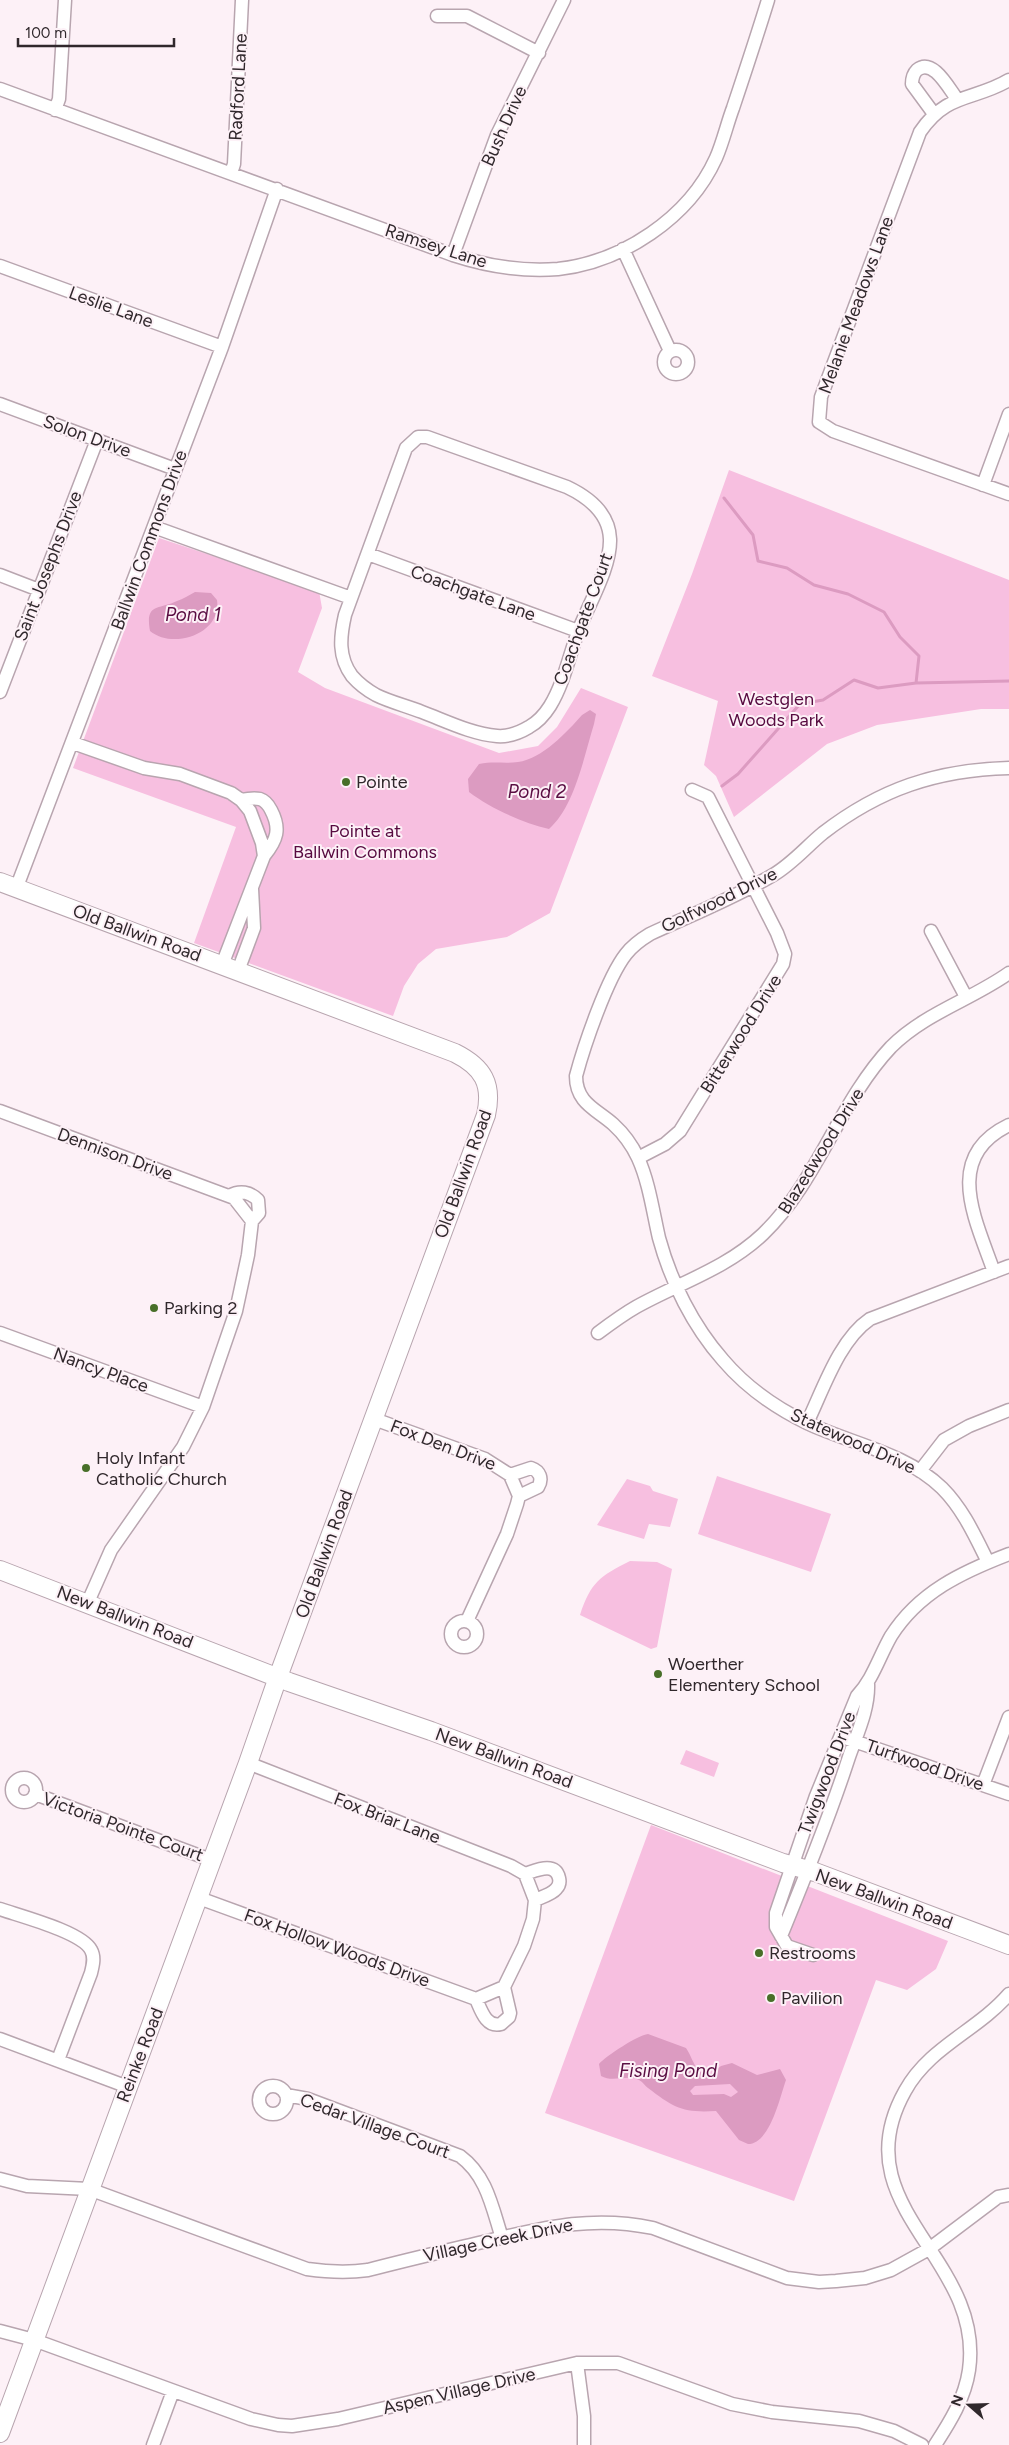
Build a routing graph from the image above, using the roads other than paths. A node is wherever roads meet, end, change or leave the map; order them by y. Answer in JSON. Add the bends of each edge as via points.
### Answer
{"nodes":[{"id":1,"x":65,"y":0,"type":"edge"},
{"id":2,"x":242,"y":0,"type":"edge"},
{"id":3,"x":564,"y":0,"type":"edge"},
{"id":4,"x":768,"y":0,"type":"edge"},
{"id":5,"x":437,"y":16,"type":"dead end"},
{"id":6,"x":539,"y":53,"type":"junction"},
{"id":7,"x":1009,"y":80,"type":"edge"},
{"id":8,"x":0,"y":89,"type":"edge"},
{"id":9,"x":957,"y":99,"type":"junction"},
{"id":10,"x":55,"y":110,"type":"junction"},
{"id":11,"x":934,"y":114,"type":"junction"},
{"id":12,"x":231,"y":173,"type":"junction"},
{"id":13,"x":277,"y":190,"type":"junction"},
{"id":14,"x":623,"y":249,"type":"junction"},
{"id":15,"x":454,"y":255,"type":"junction"},
{"id":16,"x":0,"y":266,"type":"edge"},
{"id":17,"x":222,"y":347,"type":"junction"},
{"id":18,"x":670,"y":351,"type":"dead end"},
{"id":19,"x":0,"y":404,"type":"edge"},
{"id":20,"x":1009,"y":414,"type":"edge"},
{"id":21,"x":97,"y":440,"type":"junction"},
{"id":22,"x":175,"y":469,"type":"junction"},
{"id":23,"x":983,"y":485,"type":"junction"},
{"id":24,"x":1009,"y":494,"type":"edge"},
{"id":25,"x":154,"y":527,"type":"junction"},
{"id":26,"x":368,"y":554,"type":"junction"},
{"id":27,"x":0,"y":575,"type":"edge"},
{"id":28,"x":39,"y":590,"type":"junction"},
{"id":29,"x":351,"y":598,"type":"junction"},
{"id":30,"x":578,"y":632,"type":"junction"},
{"id":31,"x":0,"y":692,"type":"edge"},
{"id":32,"x":72,"y":743,"type":"junction"},
{"id":33,"x":1009,"y":768,"type":"edge"},
{"id":34,"x":692,"y":790,"type":"dead end"},
{"id":35,"x":241,"y":800,"type":"junction"},
{"id":36,"x":264,"y":856,"type":"junction"},
{"id":37,"x":8,"y":886,"type":"edge"},
{"id":38,"x":752,"y":886,"type":"junction"},
{"id":39,"x":931,"y":931,"type":"dead end"},
{"id":40,"x":230,"y":968,"type":"junction"},
{"id":41,"x":1009,"y":973,"type":"edge"},
{"id":42,"x":966,"y":997,"type":"junction"},
{"id":43,"x":583,"y":1100,"type":"joint"},
{"id":44,"x":0,"y":1111,"type":"edge"},
{"id":45,"x":1009,"y":1125,"type":"edge"},
{"id":46,"x":638,"y":1158,"type":"junction"},
{"id":47,"x":1009,"y":1266,"type":"edge"},
{"id":48,"x":994,"y":1272,"type":"junction"},
{"id":49,"x":677,"y":1289,"type":"junction"},
{"id":50,"x":0,"y":1333,"type":"edge"},
{"id":51,"x":598,"y":1333,"type":"dead end"},
{"id":52,"x":203,"y":1407,"type":"junction"},
{"id":53,"x":1009,"y":1410,"type":"edge"},
{"id":54,"x":374,"y":1419,"type":"junction"},
{"id":55,"x":807,"y":1423,"type":"junction"},
{"id":56,"x":920,"y":1471,"type":"junction"},
{"id":57,"x":510,"y":1475,"type":"junction"},
{"id":58,"x":519,"y":1496,"type":"junction"},
{"id":59,"x":1009,"y":1554,"type":"edge"},
{"id":60,"x":988,"y":1562,"type":"junction"},
{"id":61,"x":0,"y":1570,"type":"edge"},
{"id":62,"x":88,"y":1602,"type":"junction"},
{"id":63,"x":467,"y":1621,"type":"dead end"},
{"id":64,"x":278,"y":1677,"type":"junction"},
{"id":65,"x":868,"y":1684,"type":"junction"},
{"id":66,"x":1009,"y":1717,"type":"edge"},
{"id":67,"x":842,"y":1736,"type":"junction"},
{"id":68,"x":855,"y":1741,"type":"junction"},
{"id":69,"x":248,"y":1764,"type":"junction"},
{"id":70,"x":983,"y":1785,"type":"junction"},
{"id":71,"x":35,"y":1794,"type":"dead end"},
{"id":72,"x":1009,"y":1794,"type":"edge"},
{"id":73,"x":211,"y":1860,"type":"junction"},
{"id":74,"x":792,"y":1865,"type":"junction"},
{"id":75,"x":808,"y":1871,"type":"junction"},
{"id":76,"x":525,"y":1874,"type":"junction"},
{"id":77,"x":199,"y":1898,"type":"junction"},
{"id":78,"x":535,"y":1900,"type":"junction"},
{"id":79,"x":0,"y":1909,"type":"edge"},
{"id":80,"x":781,"y":1936,"type":"junction"},
{"id":81,"x":1009,"y":1945,"type":"edge"},
{"id":82,"x":813,"y":1955,"type":"dead end"},
{"id":83,"x":504,"y":1987,"type":"junction"},
{"id":84,"x":1009,"y":1994,"type":"edge"},
{"id":85,"x":476,"y":1998,"type":"junction"},
{"id":86,"x":0,"y":2039,"type":"edge"},
{"id":87,"x":58,"y":2060,"type":"junction"},
{"id":88,"x":128,"y":2087,"type":"junction"},
{"id":89,"x":286,"y":2095,"type":"dead end"},
{"id":90,"x":0,"y":2179,"type":"edge"},
{"id":91,"x":89,"y":2189,"type":"junction"},
{"id":92,"x":1009,"y":2195,"type":"edge"},
{"id":93,"x":502,"y":2238,"type":"junction"},
{"id":94,"x":929,"y":2249,"type":"junction"},
{"id":95,"x":0,"y":2330,"type":"edge"},
{"id":96,"x":34,"y":2340,"type":"junction"},
{"id":97,"x":577,"y":2363,"type":"junction"},
{"id":98,"x":173,"y":2391,"type":"junction"},
{"id":99,"x":0,"y":2433,"type":"edge"},
{"id":100,"x":153,"y":2445,"type":"edge"},
{"id":101,"x":584,"y":2445,"type":"edge"},
{"id":102,"x":922,"y":2445,"type":"edge"},
{"id":103,"x":935,"y":2445,"type":"edge"}],
"edges":[{"from":1,"to":10,"type":"street","via":[[59,99]]},
{"from":2,"to":12,"type":"street","name":"Radford Lane"},
{"from":3,"to":6,"type":"street","name":"Bush Drive"},
{"from":4,"to":14,"type":"street","name":"Ramsey Lane","via":[[710,169],[674,215]]},
{"from":5,"to":6,"type":"street","via":[[467,16]]},
{"from":6,"to":15,"type":"street","name":"Bush Drive","via":[[497,135]]},
{"from":7,"to":9,"type":"street","name":"Melanie Meadows Lane"},
{"from":8,"to":10,"type":"street","name":"Ramsey Lane"},
{"from":9,"to":11,"type":"street","name":"Melanie Meadows Lane"},
{"from":9,"to":11,"type":"street","via":[[935,71],[928,67],[919,69],[913,75],[912,84]]},
{"from":10,"to":12,"type":"street","name":"Ramsey Lane"},
{"from":11,"to":23,"type":"street","name":"Melanie Meadows Lane","via":[[920,132],[915,145],[822,397],[819,422],[833,431]]},
{"from":12,"to":13,"type":"street","name":"Ramsey Lane"},
{"from":13,"to":15,"type":"street","name":"Ramsey Lane"},
{"from":13,"to":17,"type":"street","name":"Ballwin Commons Drive"},
{"from":14,"to":15,"type":"street","name":"Ramsey Lane","via":[[575,266],[542,270],[491,265]]},
{"from":14,"to":18,"type":"street"},
{"from":16,"to":17,"type":"street","name":"Leslie Lane"},
{"from":17,"to":22,"type":"street","name":"Ballwin Commons Drive"},
{"from":19,"to":21,"type":"street","name":"Solon Drive"},
{"from":20,"to":23,"type":"street"},
{"from":21,"to":22,"type":"street","name":"Solon Drive"},
{"from":21,"to":28,"type":"street","name":"Saint Josephs Drive"},
{"from":22,"to":25,"type":"street","name":"Ballwin Commons Drive"},
{"from":23,"to":24,"type":"street","name":"Melanie Meadows Lane"},
{"from":25,"to":29,"type":"street"},
{"from":25,"to":32,"type":"street","name":"Ballwin Commons Drive"},
{"from":26,"to":29,"type":"street","name":"Coachgate Court"},
{"from":26,"to":30,"type":"street","name":"Coachgate Lane"},
{"from":26,"to":30,"type":"street","name":"Coachgate Court","via":[[406,448],[418,437],[427,437],[567,487],[594,504],[602,514],[610,538],[608,559]]},
{"from":27,"to":28,"type":"street"},
{"from":28,"to":31,"type":"street","name":"Saint Josephs Drive"},
{"from":29,"to":30,"type":"street","name":"Coachgate Court","via":[[340,639],[345,664],[361,686],[376,695],[496,736],[508,736],[538,722],[557,694]]},
{"from":32,"to":35,"type":"street","via":[[144,768],[180,774],[231,793]]},
{"from":32,"to":37,"type":"street","name":"Ballwin Commons Drive"},
{"from":33,"to":38,"type":"street","name":"Golfwood Drive","via":[[933,776],[877,797],[828,830],[788,865]]},
{"from":34,"to":38,"type":"street","name":"Bitterwood Drive","via":[[708,797]]},
{"from":35,"to":36,"type":"street","via":[[255,823]]},
{"from":35,"to":36,"type":"street","via":[[260,799],[268,804],[274,815],[278,830]]},
{"from":36,"to":40,"type":"street"},
{"from":37,"to":40,"type":"street","name":"Old Ballwin Road"},
{"from":38,"to":43,"type":"street","name":"Golfwood Drive","via":[[650,934],[635,943],[625,955],[610,981],[579,1067],[576,1086]]},
{"from":38,"to":46,"type":"street","name":"Bitterwood Drive","via":[[782,943],[784,964],[680,1130],[665,1144]]},
{"from":39,"to":42,"type":"street"},
{"from":40,"to":54,"type":"street","name":"Old Ballwin Road","via":[[455,1053],[474,1065],[488,1087],[490,1100],[486,1115]]},
{"from":41,"to":42,"type":"street","name":"Blazedwood Drive"},
{"from":42,"to":49,"type":"street","name":"Blazedwood Drive","via":[[922,1022],[880,1060],[800,1189],[763,1235],[727,1262]]},
{"from":43,"to":46,"type":"street","name":"Statewood Drive","via":[[623,1135]]},
{"from":44,"to":52,"type":"street","name":"Dennison Drive","via":[[230,1196],[252,1221],[236,1311]]},
{"from":45,"to":48,"type":"street","via":[[992,1134],[980,1149],[968,1180],[969,1203]]},
{"from":46,"to":49,"type":"street","name":"Statewood Drive"},
{"from":47,"to":48,"type":"street"},
{"from":48,"to":55,"type":"street","via":[[861,1325],[844,1347]]},
{"from":49,"to":51,"type":"street","name":"Blazedwood Drive","via":[[637,1306]]},
{"from":49,"to":55,"type":"street","name":"Statewood Drive","via":[[724,1361],[758,1392]]},
{"from":50,"to":52,"type":"street","name":"Nancy Place"},
{"from":52,"to":62,"type":"street","name":"Dennison Drive","via":[[183,1447],[111,1550]]},
{"from":53,"to":56,"type":"street","via":[[944,1440]]},
{"from":54,"to":57,"type":"street","name":"Fox Den Drive","via":[[486,1459]]},
{"from":54,"to":64,"type":"street","name":"Old Ballwin Road"},
{"from":55,"to":56,"type":"street","name":"Statewood Drive"},
{"from":56,"to":60,"type":"street","name":"Statewood Drive","via":[[942,1488],[962,1512]]},
{"from":57,"to":58,"type":"street","name":"Fox Den Drive"},
{"from":57,"to":58,"type":"street","name":"Fox Den Drive","via":[[531,1468],[538,1471],[538,1487]]},
{"from":58,"to":63,"type":"street","via":[[507,1534]]},
{"from":59,"to":60,"type":"street","name":"Twigwood Drive"},
{"from":60,"to":65,"type":"street","name":"Twigwood Drive","via":[[938,1586],[914,1608],[891,1636]]},
{"from":61,"to":62,"type":"street","name":"New Ballwin Road"},
{"from":62,"to":64,"type":"street","name":"New Ballwin Road"},
{"from":64,"to":69,"type":"street","name":"Reinke Road"},
{"from":64,"to":74,"type":"street","name":"New Ballwin Road"},
{"from":65,"to":67,"type":"street","name":"Twigwood Drive","via":[[857,1696]]},
{"from":65,"to":68,"type":"street","name":"Twigwood Drive","via":[[869,1698]]},
{"from":66,"to":70,"type":"street"},
{"from":67,"to":68,"type":"street","name":"Turfwood Drive"},
{"from":67,"to":74,"type":"street","name":"Twigwood Drive","via":[[816,1796]]},
{"from":68,"to":70,"type":"street","name":"Turfwood Drive"},
{"from":68,"to":75,"type":"street","name":"Twigwood Drive"},
{"from":69,"to":73,"type":"street","name":"Reinke Road"},
{"from":69,"to":76,"type":"street","name":"Fox Briar Lane"},
{"from":70,"to":72,"type":"street","name":"Turfwood Drive"},
{"from":71,"to":73,"type":"street","name":"Victoria Pointe Court"},
{"from":73,"to":77,"type":"street","name":"Reinke Road"},
{"from":74,"to":75,"type":"street","name":"New Ballwin Road"},
{"from":74,"to":80,"type":"street","name":"Twigwood Drive","via":[[776,1913],[776,1927]]},
{"from":75,"to":80,"type":"street","name":"Twigwood Drive"},
{"from":75,"to":81,"type":"street","name":"New Ballwin Road"},
{"from":76,"to":78,"type":"street"},
{"from":76,"to":78,"type":"street","via":[[546,1868],[559,1876],[556,1890]]},
{"from":77,"to":85,"type":"street","name":"Fox Hollow Woods Drive"},
{"from":77,"to":88,"type":"street","name":"Reinke Road"},
{"from":78,"to":83,"type":"street","via":[[524,1946]]},
{"from":79,"to":87,"type":"street","via":[[85,1941],[92,1950],[91,1973]]},
{"from":80,"to":82,"type":"street","via":[[787,1946]]},
{"from":83,"to":85,"type":"street"},
{"from":83,"to":85,"type":"street","via":[[510,2013],[502,2024],[488,2022]]},
{"from":84,"to":94,"type":"street","via":[[984,2018],[925,2063],[896,2107],[887,2154],[891,2178],[899,2200]]},
{"from":86,"to":87,"type":"street"},
{"from":87,"to":88,"type":"street"},
{"from":88,"to":91,"type":"street","name":"Reinke Road"},
{"from":89,"to":93,"type":"street","name":"Cedar Village Court","via":[[308,2099],[460,2156],[477,2170],[484,2183]]},
{"from":90,"to":91,"type":"street","name":"Village Creek Drive","via":[[27,2186]]},
{"from":91,"to":93,"type":"street","name":"Village Creek Drive","via":[[307,2269],[336,2273],[368,2270]]},
{"from":91,"to":96,"type":"street","name":"Reinke Road"},
{"from":92,"to":94,"type":"street","name":"Village Creek Drive","via":[[998,2197]]},
{"from":93,"to":94,"type":"street","name":"Village Creek Drive","via":[[567,2223],[633,2224],[653,2228],[787,2278],[819,2282],[878,2275]]},
{"from":94,"to":103,"type":"street","via":[[958,2294],[969,2335],[970,2354],[960,2403]]},
{"from":95,"to":96,"type":"street","name":"Aspen Village Drive"},
{"from":96,"to":98,"type":"street","name":"Aspen Village Drive"},
{"from":96,"to":99,"type":"street","name":"Reinke Road"},
{"from":97,"to":98,"type":"street","name":"Aspen Village Drive","via":[[303,2426],[278,2426]]},
{"from":97,"to":101,"type":"street"},
{"from":97,"to":102,"type":"street","name":"Aspen Village Drive","via":[[618,2364],[732,2404],[772,2412],[859,2421]]},
{"from":98,"to":100,"type":"street"}]}
